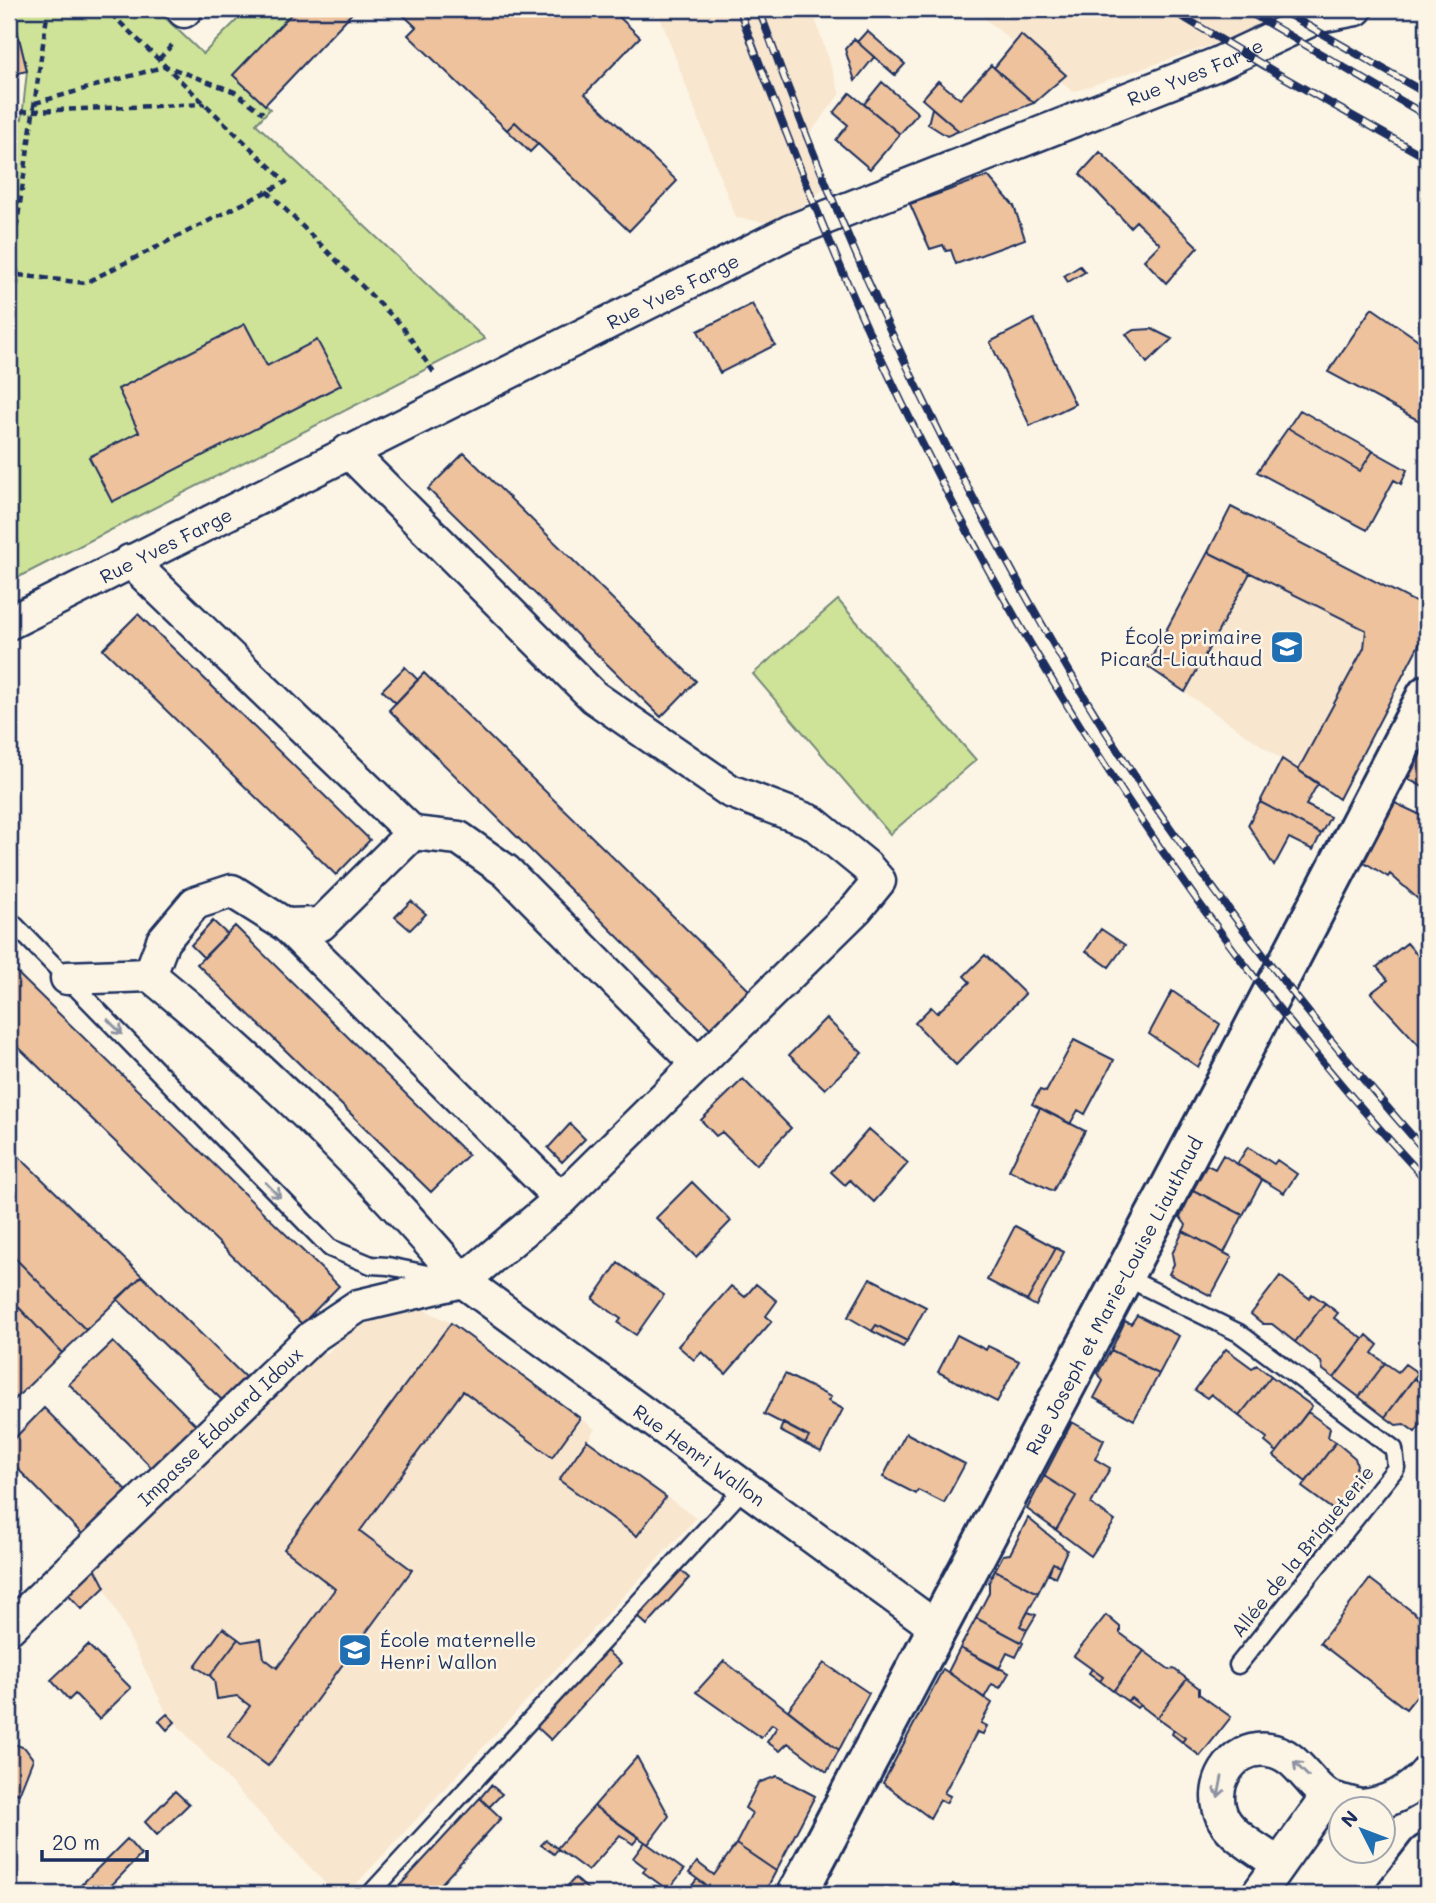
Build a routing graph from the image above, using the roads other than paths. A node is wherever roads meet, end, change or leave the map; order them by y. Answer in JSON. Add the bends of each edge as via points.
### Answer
{"nodes":[{"id":1,"x":1356,"y":9,"type":"edge"},
{"id":2,"x":348,"y":452,"type":"junction"},
{"id":3,"x":130,"y":561,"type":"junction"},
{"id":4,"x":9,"y":623,"type":"edge"},
{"id":5,"x":1427,"y":695,"type":"edge"},
{"id":6,"x":413,"y":833,"type":"junction"},
{"id":7,"x":9,"y":919,"type":"edge"},
{"id":8,"x":286,"y":925,"type":"junction"},
{"id":9,"x":150,"y":975,"type":"junction"},
{"id":10,"x":67,"y":978,"type":"junction"},
{"id":11,"x":698,"y":1064,"type":"junction"},
{"id":12,"x":561,"y":1199,"type":"junction"},
{"id":13,"x":1123,"y":1276,"type":"junction"},
{"id":14,"x":463,"y":1281,"type":"junction"},
{"id":15,"x":745,"y":1487,"type":"junction"},
{"id":16,"x":9,"y":1628,"type":"edge"},
{"id":17,"x":937,"y":1628,"type":"junction"},
{"id":18,"x":1238,"y":1665,"type":"dead end"},
{"id":19,"x":1427,"y":1772,"type":"edge"},
{"id":20,"x":1398,"y":1795,"type":"edge"},
{"id":21,"x":1328,"y":1797,"type":"joint"},
{"id":22,"x":1427,"y":1854,"type":"edge"},
{"id":23,"x":1278,"y":1864,"type":"junction"},
{"id":24,"x":370,"y":1894,"type":"edge"},
{"id":25,"x":797,"y":1894,"type":"edge"},
{"id":26,"x":1258,"y":1894,"type":"edge"},
{"id":27,"x":1396,"y":1894,"type":"edge"}],
"edges":[{"from":1,"to":2,"type":"street","name":"Rue Yves Farge","via":[[1319,16],[1217,64],[789,232]]},
{"from":2,"to":3,"type":"street","name":"Rue Yves Farge"},
{"from":2,"to":11,"type":"street","via":[[594,698],[730,792],[812,822],[879,881]]},
{"from":3,"to":4,"type":"street","name":"Rue Yves Farge"},
{"from":3,"to":6,"type":"street"},
{"from":5,"to":13,"type":"main road","name":"Rue Joseph et Marie-Louise Liauthaud"},
{"from":6,"to":8,"type":"street","via":[[321,924]]},
{"from":6,"to":11,"type":"street","via":[[459,838],[506,871]]},
{"from":7,"to":10,"type":"lane"},
{"from":8,"to":9,"type":"street","via":[[232,891],[195,903],[163,941]]},
{"from":8,"to":12,"type":"street"},
{"from":9,"to":10,"type":"street"},
{"from":9,"to":14,"type":"street","name":"Rue Henri Wallon","via":[[202,1017],[346,1153]]},
{"from":10,"to":14,"type":"lane","one_way":true,"via":[[330,1248],[371,1265]]},
{"from":11,"to":12,"type":"street"},
{"from":12,"to":14,"type":"street"},
{"from":13,"to":17,"type":"main road","name":"Rue Joseph et Marie-Louise Liauthaud"},
{"from":13,"to":18,"type":"lane","name":"Allée de la Briqueterie","via":[[1239,1333],[1394,1449],[1396,1468]]},
{"from":14,"to":15,"type":"street","name":"Rue Henri Wallon"},
{"from":14,"to":16,"type":"street","name":"Impasse Édouard Idoux","via":[[358,1306],[312,1338]]},
{"from":15,"to":17,"type":"street","name":"Rue Henri Wallon"},
{"from":15,"to":24,"type":"lane"},
{"from":17,"to":25,"type":"main road","name":"Rue Joseph et Marie-Louise Liauthaud"},
{"from":19,"to":20,"type":"street"},
{"from":21,"to":23,"type":"street"},
{"from":21,"to":23,"type":"street","one_way":true,"via":[[1283,1754],[1254,1751],[1228,1765],[1217,1793],[1226,1822]]},
{"from":22,"to":27,"type":"main road"},
{"from":23,"to":26,"type":"street"}]}
